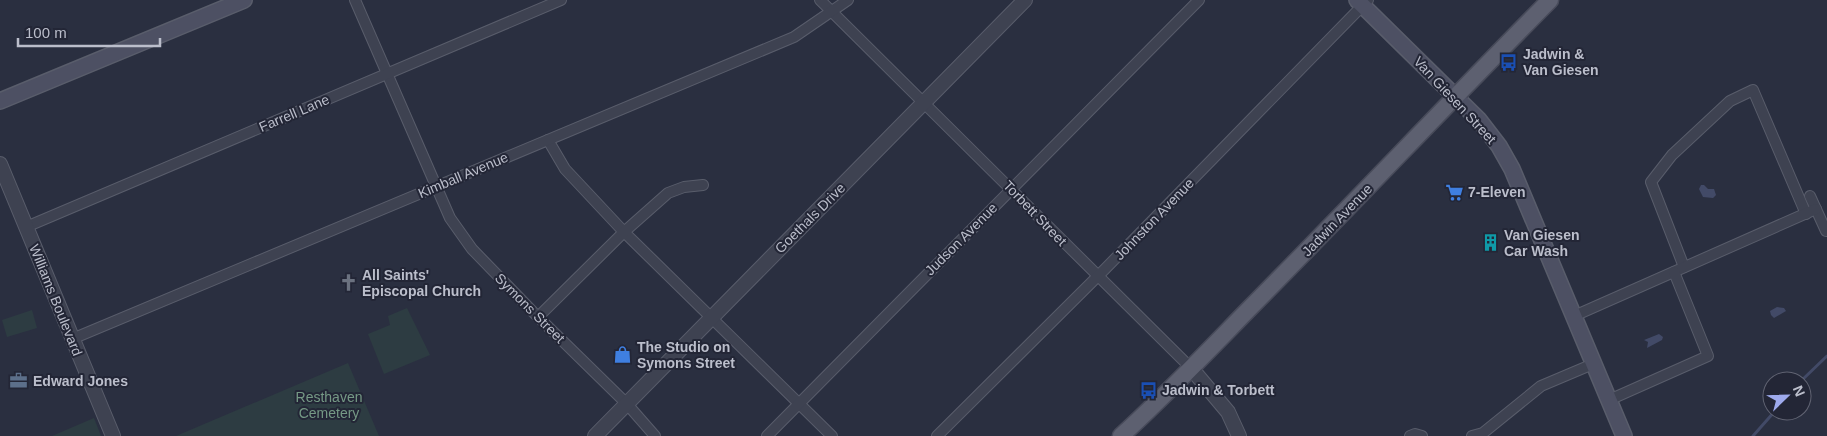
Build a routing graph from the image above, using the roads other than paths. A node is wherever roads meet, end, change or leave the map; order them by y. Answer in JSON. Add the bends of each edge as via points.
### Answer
{"nodes":[{"id":1,"x":244,"y":0,"type":"edge"},
{"id":2,"x":355,"y":0,"type":"edge"},
{"id":3,"x":561,"y":0,"type":"edge"},
{"id":4,"x":820,"y":0,"type":"edge"},
{"id":5,"x":848,"y":0,"type":"edge"},
{"id":6,"x":1025,"y":0,"type":"edge"},
{"id":7,"x":1199,"y":0,"type":"edge"},
{"id":8,"x":1550,"y":0,"type":"edge"},
{"id":9,"x":1363,"y":2,"type":"edge"},
{"id":10,"x":831,"y":12,"type":"junction"},
{"id":11,"x":387,"y":74,"type":"junction"},
{"id":12,"x":1455,"y":96,"type":"junction"},
{"id":13,"x":0,"y":101,"type":"edge"},
{"id":14,"x":924,"y":103,"type":"junction"},
{"id":15,"x":548,"y":140,"type":"junction"},
{"id":16,"x":0,"y":164,"type":"edge"},
{"id":17,"x":703,"y":186,"type":"dead end"},
{"id":18,"x":436,"y":187,"type":"junction"},
{"id":19,"x":1011,"y":189,"type":"junction"},
{"id":20,"x":1810,"y":196,"type":"dead end"},
{"id":21,"x":1816,"y":210,"type":"junction"},
{"id":22,"x":1806,"y":214,"type":"junction"},
{"id":23,"x":26,"y":227,"type":"junction"},
{"id":24,"x":1826,"y":231,"type":"edge"},
{"id":25,"x":624,"y":232,"type":"junction"},
{"id":26,"x":1684,"y":266,"type":"junction"},
{"id":27,"x":1674,"y":272,"type":"junction"},
{"id":28,"x":1097,"y":277,"type":"junction"},
{"id":29,"x":1574,"y":316,"type":"junction"},
{"id":30,"x":538,"y":317,"type":"junction"},
{"id":31,"x":711,"y":318,"type":"junction"},
{"id":32,"x":72,"y":339,"type":"junction"},
{"id":33,"x":1593,"y":364,"type":"junction"},
{"id":34,"x":1191,"y":368,"type":"junction"},
{"id":35,"x":1608,"y":400,"type":"junction"},
{"id":36,"x":799,"y":402,"type":"junction"},
{"id":37,"x":627,"y":404,"type":"junction"},
{"id":38,"x":113,"y":436,"type":"edge"},
{"id":39,"x":595,"y":436,"type":"edge"},
{"id":40,"x":654,"y":436,"type":"edge"},
{"id":41,"x":766,"y":436,"type":"edge"},
{"id":42,"x":832,"y":436,"type":"edge"},
{"id":43,"x":937,"y":436,"type":"edge"},
{"id":44,"x":1121,"y":436,"type":"edge"},
{"id":45,"x":1239,"y":436,"type":"edge"},
{"id":46,"x":1410,"y":436,"type":"edge"},
{"id":47,"x":1422,"y":436,"type":"edge"},
{"id":48,"x":1472,"y":436,"type":"edge"},
{"id":49,"x":1624,"y":436,"type":"edge"}],
"edges":[{"from":1,"to":13,"type":"main road"},
{"from":2,"to":11,"type":"street","name":"Symons Street"},
{"from":3,"to":11,"type":"street","name":"Farrell Lane"},
{"from":4,"to":10,"type":"street","name":"Torbett Street"},
{"from":5,"to":10,"type":"street","name":"Kimball Avenue"},
{"from":6,"to":14,"type":"street","name":"Goethals Drive"},
{"from":7,"to":19,"type":"street","name":"Judson Avenue"},
{"from":8,"to":12,"type":"main road","name":"Jadwin Avenue"},
{"from":9,"to":12,"type":"main road","name":"Van Giesen Street"},
{"from":9,"to":28,"type":"street","name":"Johnston Avenue"},
{"from":10,"to":14,"type":"street","name":"Torbett Street"},
{"from":10,"to":15,"type":"street","name":"Kimball Avenue","via":[[794,37]]},
{"from":11,"to":18,"type":"street","name":"Symons Street"},
{"from":11,"to":23,"type":"street","name":"Farrell Lane"},
{"from":12,"to":29,"type":"main road","name":"Van Giesen Street","via":[[1486,128],[1508,162]]},
{"from":12,"to":34,"type":"main road","name":"Jadwin Avenue"},
{"from":14,"to":19,"type":"street","name":"Torbett Street"},
{"from":14,"to":31,"type":"street","name":"Goethals Drive"},
{"from":15,"to":18,"type":"street","name":"Kimball Avenue"},
{"from":15,"to":25,"type":"street","via":[[565,169]]},
{"from":16,"to":23,"type":"street","name":"Williams Boulevard"},
{"from":17,"to":25,"type":"street","via":[[684,187],[668,193]]},
{"from":18,"to":30,"type":"street","name":"Symons Street","via":[[450,218],[472,249]]},
{"from":18,"to":32,"type":"street","name":"Kimball Avenue"},
{"from":19,"to":28,"type":"street","name":"Torbett Street"},
{"from":19,"to":36,"type":"street","name":"Judson Avenue"},
{"from":20,"to":21,"type":"street"},
{"from":21,"to":22,"type":"street"},
{"from":21,"to":24,"type":"street"},
{"from":22,"to":26,"type":"street"},
{"from":22,"to":26,"type":"street","via":[[1753,90],[1730,101],[1672,155],[1651,182]]},
{"from":23,"to":32,"type":"street","name":"Williams Boulevard"},
{"from":25,"to":30,"type":"street"},
{"from":25,"to":31,"type":"street"},
{"from":26,"to":27,"type":"street"},
{"from":27,"to":29,"type":"street"},
{"from":27,"to":35,"type":"street","via":[[1708,356]]},
{"from":28,"to":34,"type":"street","name":"Torbett Street"},
{"from":28,"to":43,"type":"street","name":"Johnston Avenue"},
{"from":29,"to":33,"type":"main road","name":"Van Giesen Street"},
{"from":30,"to":37,"type":"street","name":"Symons Street"},
{"from":31,"to":36,"type":"street"},
{"from":31,"to":37,"type":"street","name":"Goethals Drive"},
{"from":32,"to":38,"type":"street","name":"Williams Boulevard"},
{"from":33,"to":35,"type":"main road","name":"Van Giesen Street"},
{"from":33,"to":48,"type":"street","via":[[1541,386],[1483,433]]},
{"from":34,"to":44,"type":"main road","name":"Jadwin Avenue"},
{"from":34,"to":45,"type":"street","name":"Torbett Street","via":[[1228,412]]},
{"from":35,"to":49,"type":"main road","name":"Van Giesen Street"},
{"from":36,"to":41,"type":"street","name":"Judson Avenue"},
{"from":36,"to":42,"type":"street"},
{"from":37,"to":39,"type":"street","name":"Goethals Drive"},
{"from":37,"to":40,"type":"street","name":"Symons Street"},
{"from":46,"to":47,"type":"street"}]}
